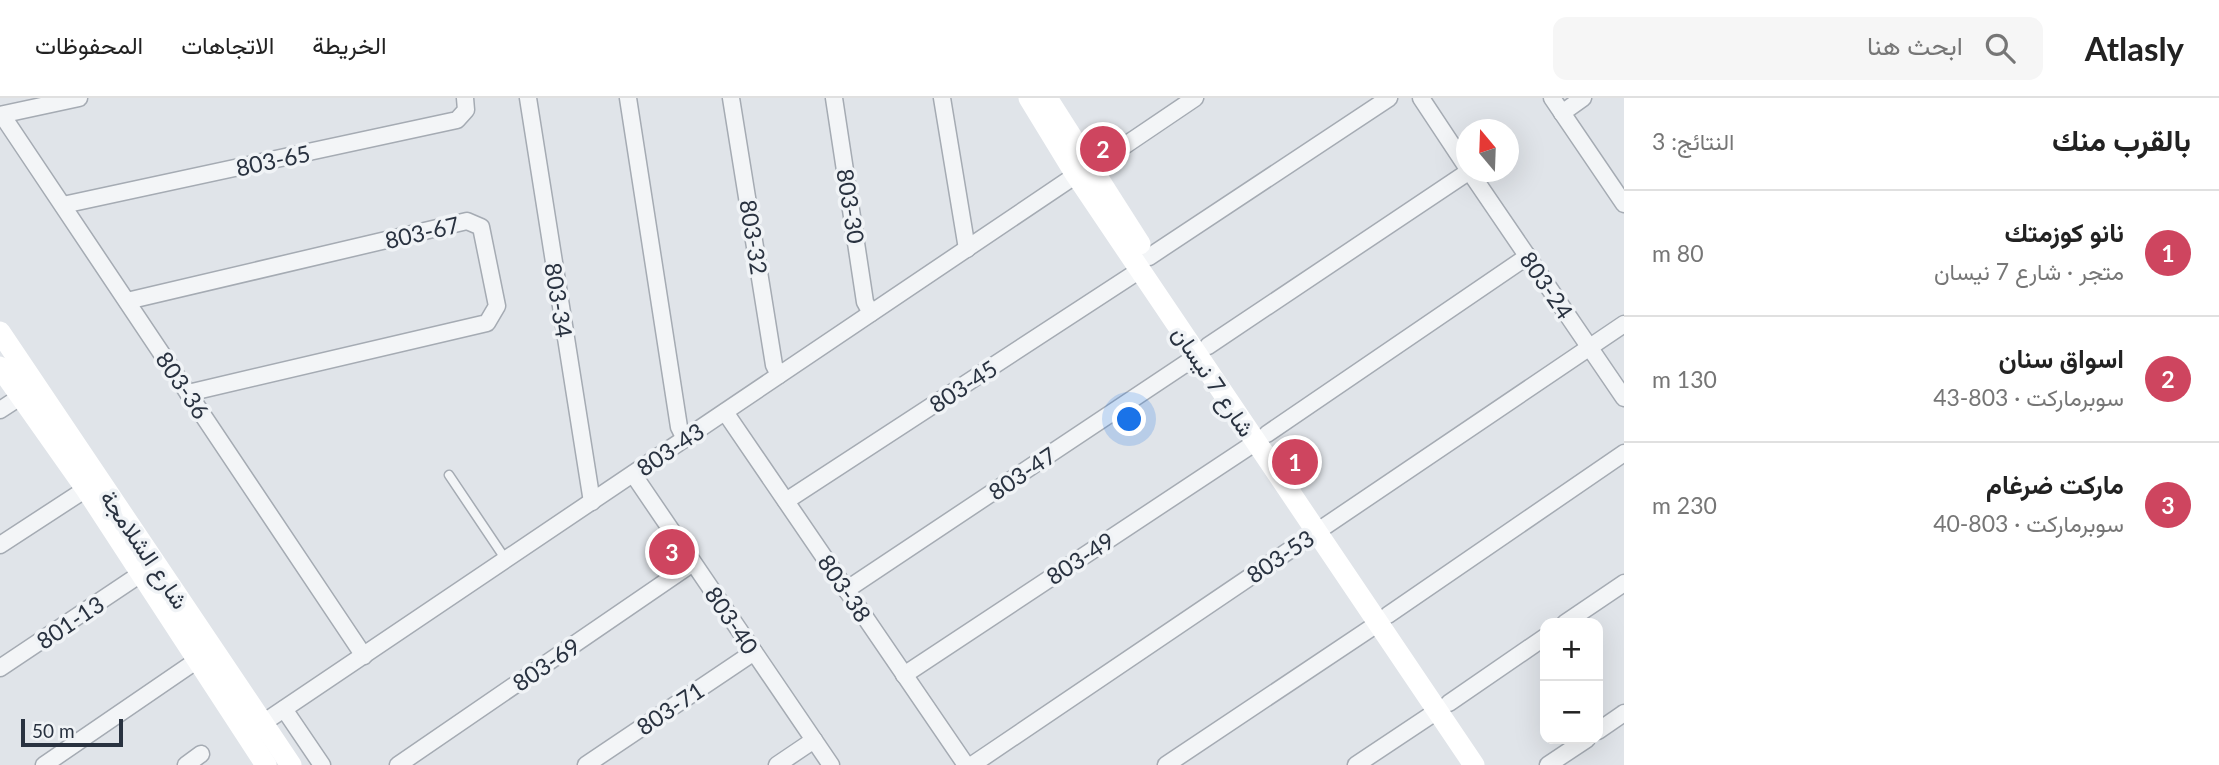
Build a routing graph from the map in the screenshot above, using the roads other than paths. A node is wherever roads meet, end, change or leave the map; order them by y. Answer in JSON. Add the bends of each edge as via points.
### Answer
{"nodes":[{"id":1,"x":79,"y":98,"type":"edge"},
{"id":2,"x":465,"y":98,"type":"edge"},
{"id":3,"x":528,"y":98,"type":"edge"},
{"id":4,"x":628,"y":98,"type":"edge"},
{"id":5,"x":731,"y":98,"type":"edge"},
{"id":6,"x":834,"y":98,"type":"edge"},
{"id":7,"x":942,"y":98,"type":"edge"},
{"id":8,"x":1029,"y":98,"type":"edge"},
{"id":9,"x":1047,"y":98,"type":"edge"},
{"id":10,"x":1389,"y":98,"type":"edge"},
{"id":11,"x":1421,"y":98,"type":"edge"},
{"id":12,"x":1552,"y":98,"type":"edge"},
{"id":13,"x":1583,"y":98,"type":"edge"},
{"id":14,"x":1191,"y":99,"type":"edge"},
{"id":15,"x":1562,"y":113,"type":"junction"},
{"id":16,"x":1,"y":115,"type":"edge"},
{"id":17,"x":1456,"y":151,"type":"edge"},
{"id":18,"x":1083,"y":172,"type":"junction"},
{"id":19,"x":1456,"y":181,"type":"edge"},
{"id":20,"x":1476,"y":182,"type":"edge"},
{"id":21,"x":1623,"y":201,"type":"edge"},
{"id":22,"x":63,"y":205,"type":"junction"},
{"id":23,"x":967,"y":248,"type":"junction"},
{"id":24,"x":1528,"y":256,"type":"junction"},
{"id":25,"x":1144,"y":264,"type":"junction"},
{"id":26,"x":127,"y":301,"type":"junction"},
{"id":27,"x":871,"y":313,"type":"junction"},
{"id":28,"x":1624,"y":324,"type":"edge"},
{"id":29,"x":0,"y":332,"type":"edge"},
{"id":30,"x":1589,"y":347,"type":"junction"},
{"id":31,"x":1203,"y":351,"type":"junction"},
{"id":32,"x":0,"y":367,"type":"edge"},
{"id":33,"x":779,"y":375,"type":"junction"},
{"id":34,"x":188,"y":393,"type":"junction"},
{"id":35,"x":20,"y":397,"type":"junction"},
{"id":36,"x":1624,"y":398,"type":"edge"},
{"id":37,"x":0,"y":410,"type":"edge"},
{"id":38,"x":725,"y":412,"type":"junction"},
{"id":39,"x":1261,"y":438,"type":"junction"},
{"id":40,"x":685,"y":439,"type":"junction"},
{"id":41,"x":1624,"y":453,"type":"edge"},
{"id":42,"x":633,"y":474,"type":"junction"},
{"id":43,"x":449,"y":475,"type":"dead end"},
{"id":44,"x":86,"y":489,"type":"junction"},
{"id":45,"x":786,"y":501,"type":"junction"},
{"id":46,"x":592,"y":502,"type":"junction"},
{"id":47,"x":1322,"y":528,"type":"junction"},
{"id":48,"x":0,"y":545,"type":"edge"},
{"id":49,"x":506,"y":560,"type":"junction"},
{"id":50,"x":693,"y":563,"type":"junction"},
{"id":51,"x":139,"y":575,"type":"junction"},
{"id":52,"x":1624,"y":583,"type":"edge"},
{"id":53,"x":846,"y":590,"type":"junction"},
{"id":54,"x":1572,"y":618,"type":"edge"},
{"id":55,"x":1383,"y":620,"type":"junction"},
{"id":56,"x":1540,"y":640,"type":"edge"},
{"id":57,"x":754,"y":652,"type":"junction"},
{"id":58,"x":364,"y":656,"type":"junction"},
{"id":59,"x":196,"y":661,"type":"junction"},
{"id":60,"x":0,"y":668,"type":"edge"},
{"id":61,"x":904,"y":675,"type":"junction"},
{"id":62,"x":1443,"y":707,"type":"junction"},
{"id":63,"x":284,"y":709,"type":"junction"},
{"id":64,"x":1624,"y":713,"type":"edge"},
{"id":65,"x":263,"y":723,"type":"junction"},
{"id":66,"x":1603,"y":728,"type":"edge"},
{"id":67,"x":814,"y":740,"type":"junction"},
{"id":68,"x":1580,"y":744,"type":"edge"},
{"id":69,"x":201,"y":754,"type":"dead end"},
{"id":70,"x":44,"y":765,"type":"edge"},
{"id":71,"x":186,"y":765,"type":"edge"},
{"id":72,"x":266,"y":765,"type":"edge"},
{"id":73,"x":291,"y":765,"type":"edge"},
{"id":74,"x":322,"y":765,"type":"edge"},
{"id":75,"x":398,"y":765,"type":"edge"},
{"id":76,"x":586,"y":765,"type":"edge"},
{"id":77,"x":777,"y":765,"type":"edge"},
{"id":78,"x":831,"y":765,"type":"edge"},
{"id":79,"x":966,"y":765,"type":"edge"},
{"id":80,"x":972,"y":765,"type":"edge"},
{"id":81,"x":1166,"y":765,"type":"edge"},
{"id":82,"x":1356,"y":765,"type":"edge"},
{"id":83,"x":1474,"y":765,"type":"edge"},
{"id":84,"x":1491,"y":765,"type":"edge"},
{"id":85,"x":1548,"y":765,"type":"edge"}],
"edges":[{"from":1,"to":16,"type":"street"},
{"from":2,"to":22,"type":"street","name":"803-65","via":[[466,110],[457,120]]},
{"from":3,"to":46,"type":"street","name":"803-34"},
{"from":4,"to":40,"type":"street"},
{"from":5,"to":33,"type":"street","name":"803-32"},
{"from":6,"to":27,"type":"street","name":"803-30","via":[[865,302]]},
{"from":7,"to":23,"type":"street"},
{"from":8,"to":18,"type":"street","name":"شارع 7 نيسان"},
{"from":9,"to":18,"type":"street","name":"شارع 7 نيسان"},
{"from":10,"to":25,"type":"street","name":"803-45"},
{"from":11,"to":17,"type":"street"},
{"from":12,"to":15,"type":"street"},
{"from":13,"to":15,"type":"street"},
{"from":14,"to":18,"type":"street","name":"803-43"},
{"from":15,"to":21,"type":"street"},
{"from":16,"to":22,"type":"street","name":"803-36"},
{"from":18,"to":23,"type":"street","name":"803-43"},
{"from":18,"to":25,"type":"street","name":"شارع 7 نيسان"},
{"from":19,"to":31,"type":"street","name":"803-47"},
{"from":20,"to":24,"type":"street","name":"803-24"},
{"from":22,"to":26,"type":"street","name":"803-36"},
{"from":23,"to":27,"type":"street","name":"803-43"},
{"from":24,"to":30,"type":"street","name":"803-24"},
{"from":24,"to":39,"type":"street","name":"803-49"},
{"from":25,"to":31,"type":"street","name":"شارع 7 نيسان"},
{"from":25,"to":45,"type":"street","name":"803-45"},
{"from":26,"to":34,"type":"street","name":"803-36"},
{"from":26,"to":34,"type":"street","name":"803-67","via":[[467,221],[481,227],[497,306],[487,323]]},
{"from":27,"to":33,"type":"street","name":"803-43"},
{"from":28,"to":30,"type":"street","name":"803-53"},
{"from":29,"to":65,"type":"street","name":"شارع الشلامجة"},
{"from":30,"to":36,"type":"street","name":"803-24"},
{"from":30,"to":47,"type":"street","name":"803-53"},
{"from":31,"to":39,"type":"street","name":"شارع 7 نيسان"},
{"from":31,"to":53,"type":"street","name":"803-47"},
{"from":32,"to":35,"type":"street","name":"شارع الشلامجة"},
{"from":33,"to":38,"type":"street","name":"803-43"},
{"from":34,"to":58,"type":"street","name":"803-36"},
{"from":35,"to":37,"type":"street"},
{"from":35,"to":44,"type":"street","name":"شارع الشلامجة"},
{"from":38,"to":40,"type":"street","name":"803-43"},
{"from":38,"to":45,"type":"street","name":"803-38"},
{"from":39,"to":47,"type":"street","name":"شارع 7 نيسان"},
{"from":39,"to":61,"type":"street","name":"803-49"},
{"from":40,"to":42,"type":"street","name":"803-43"},
{"from":41,"to":55,"type":"street"},
{"from":42,"to":46,"type":"street","name":"803-43"},
{"from":42,"to":50,"type":"street","name":"803-40"},
{"from":43,"to":49,"type":"lane"},
{"from":44,"to":48,"type":"street"},
{"from":44,"to":51,"type":"street","name":"شارع الشلامجة"},
{"from":45,"to":53,"type":"street","name":"803-38"},
{"from":46,"to":49,"type":"street","name":"803-43"},
{"from":47,"to":55,"type":"street","name":"شارع 7 نيسان"},
{"from":47,"to":80,"type":"street","name":"803-53"},
{"from":49,"to":58,"type":"street","name":"803-43"},
{"from":50,"to":57,"type":"street","name":"803-40"},
{"from":50,"to":75,"type":"street","name":"803-69"},
{"from":51,"to":59,"type":"street","name":"شارع الشلامجة"},
{"from":51,"to":60,"type":"street","name":"801-13"},
{"from":52,"to":54,"type":"street"},
{"from":53,"to":61,"type":"street","name":"803-38"},
{"from":55,"to":62,"type":"street","name":"شارع 7 نيسان"},
{"from":55,"to":81,"type":"street"},
{"from":56,"to":62,"type":"street"},
{"from":57,"to":67,"type":"street","name":"803-40"},
{"from":57,"to":76,"type":"street","name":"803-71"},
{"from":58,"to":63,"type":"street","name":"803-43"},
{"from":59,"to":70,"type":"street"},
{"from":59,"to":72,"type":"street","name":"شارع الشلامجة"},
{"from":61,"to":79,"type":"street","name":"803-38"},
{"from":62,"to":82,"type":"street"},
{"from":62,"to":83,"type":"street","name":"شارع 7 نيسان"},
{"from":62,"to":84,"type":"street","name":"شارع 7 نيسان"},
{"from":63,"to":65,"type":"street","name":"803-43"},
{"from":63,"to":74,"type":"street"},
{"from":64,"to":66,"type":"street"},
{"from":65,"to":73,"type":"street","name":"شارع الشلامجة"},
{"from":67,"to":77,"type":"street"},
{"from":67,"to":78,"type":"street","name":"803-40"},
{"from":68,"to":85,"type":"street"},
{"from":69,"to":71,"type":"street"}]}
